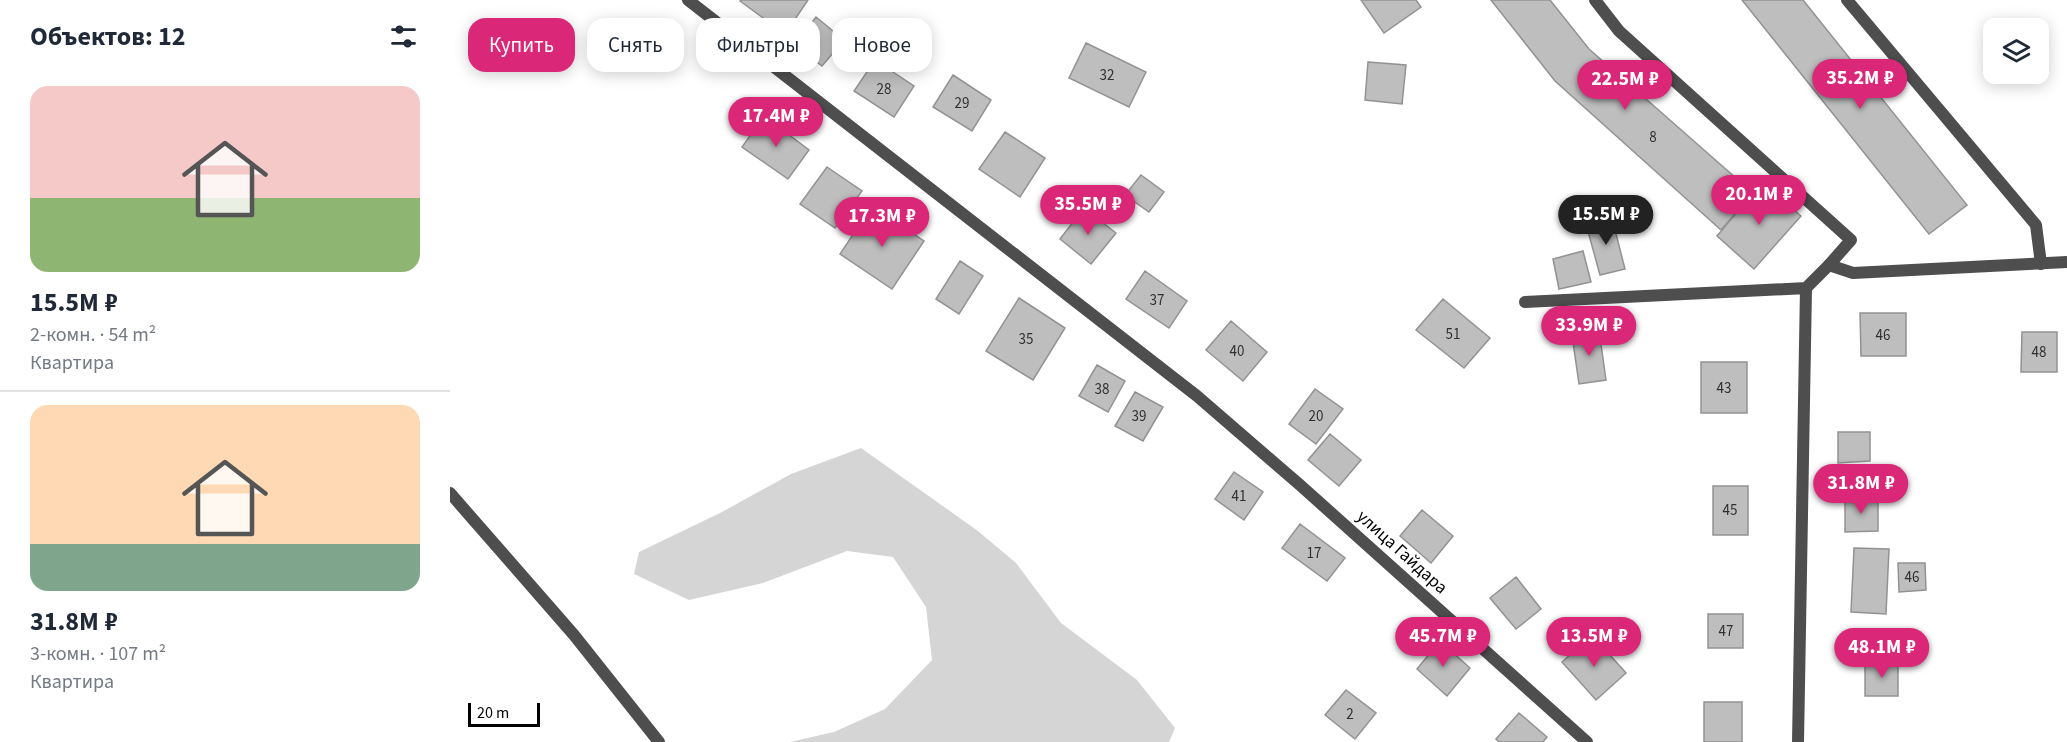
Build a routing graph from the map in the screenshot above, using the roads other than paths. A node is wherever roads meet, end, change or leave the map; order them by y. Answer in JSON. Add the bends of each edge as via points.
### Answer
{"nodes":[{"id":1,"x":688,"y":0,"type":"edge"},
{"id":2,"x":1595,"y":0,"type":"edge"},
{"id":3,"x":1846,"y":0,"type":"edge"},
{"id":4,"x":2067,"y":262,"type":"edge"},
{"id":5,"x":2041,"y":264,"type":"junction"},
{"id":6,"x":1829,"y":265,"type":"junction"},
{"id":7,"x":1806,"y":288,"type":"junction"},
{"id":8,"x":1525,"y":302,"type":"dead end"},
{"id":9,"x":450,"y":493,"type":"edge"},
{"id":10,"x":659,"y":742,"type":"edge"},
{"id":11,"x":1587,"y":742,"type":"edge"},
{"id":12,"x":1798,"y":742,"type":"edge"}],
"edges":[{"from":1,"to":11,"type":"street","name":"улица Гайдара","via":[[1197,396]]},
{"from":2,"to":6,"type":"street","via":[[1619,31],[1851,240]]},
{"from":3,"to":5,"type":"street","via":[[2036,225]]},
{"from":4,"to":5,"type":"street"},
{"from":5,"to":6,"type":"street","via":[[1853,273]]},
{"from":6,"to":7,"type":"street"},
{"from":7,"to":8,"type":"street"},
{"from":7,"to":12,"type":"street"},
{"from":9,"to":10,"type":"street"}]}
